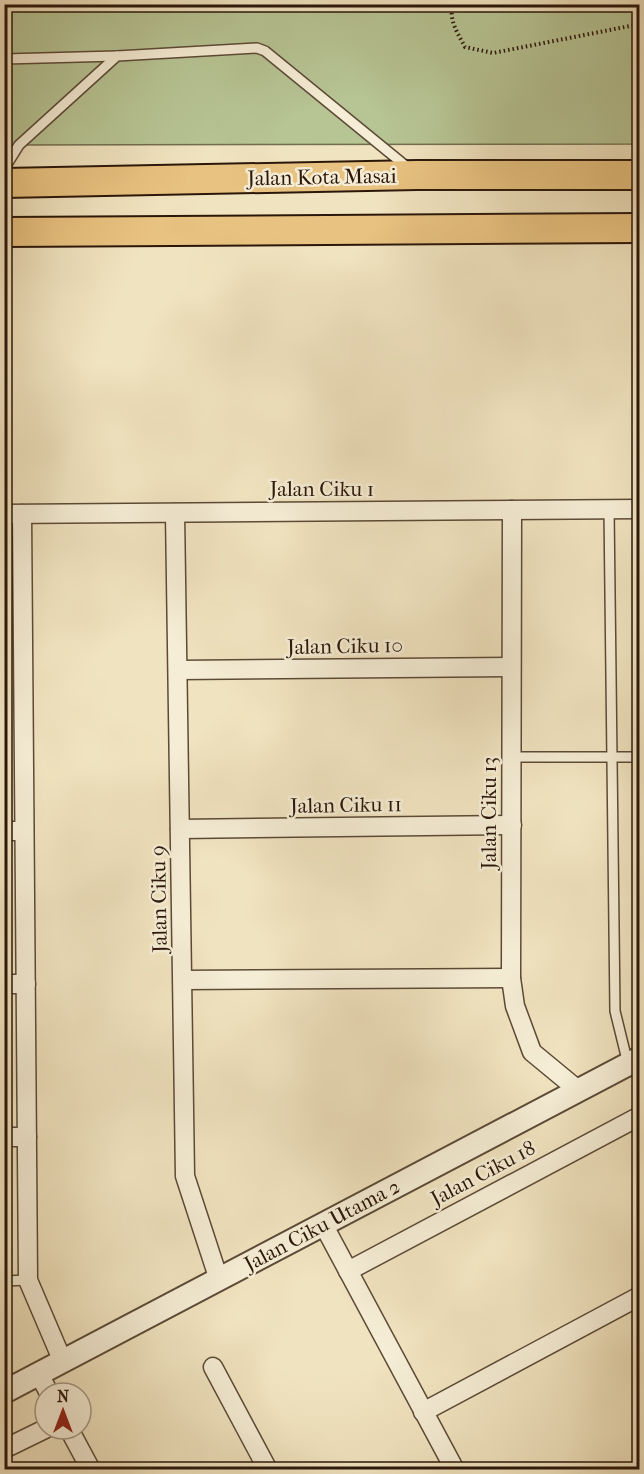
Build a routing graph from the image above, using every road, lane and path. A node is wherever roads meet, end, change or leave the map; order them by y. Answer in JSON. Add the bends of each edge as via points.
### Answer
{"nodes":[{"id":1,"x":453,"y":4,"type":"edge"},
{"id":2,"x":638,"y":26,"type":"edge"},
{"id":3,"x":117,"y":56,"type":"junction"},
{"id":4,"x":4,"y":59,"type":"edge"},
{"id":5,"x":4,"y":169,"type":"edge"},
{"id":6,"x":417,"y":175,"type":"junction"},
{"id":7,"x":639,"y":175,"type":"edge"},
{"id":8,"x":4,"y":183,"type":"edge"},
{"id":9,"x":639,"y":228,"type":"edge"},
{"id":10,"x":4,"y":232,"type":"edge"},
{"id":11,"x":609,"y":509,"type":"junction"},
{"id":12,"x":639,"y":509,"type":"edge"},
{"id":13,"x":512,"y":510,"type":"junction"},
{"id":14,"x":175,"y":513,"type":"junction"},
{"id":15,"x":13,"y":514,"type":"edge"},
{"id":16,"x":511,"y":667,"type":"junction"},
{"id":17,"x":179,"y":670,"type":"junction"},
{"id":18,"x":4,"y":673,"type":"edge"},
{"id":19,"x":23,"y":673,"type":"junction"},
{"id":20,"x":512,"y":757,"type":"junction"},
{"id":21,"x":612,"y":757,"type":"junction"},
{"id":22,"x":639,"y":757,"type":"edge"},
{"id":23,"x":512,"y":825,"type":"junction"},
{"id":24,"x":180,"y":829,"type":"junction"},
{"id":25,"x":4,"y":831,"type":"edge"},
{"id":26,"x":24,"y":831,"type":"junction"},
{"id":27,"x":512,"y":978,"type":"junction"},
{"id":28,"x":183,"y":981,"type":"junction"},
{"id":29,"x":4,"y":984,"type":"edge"},
{"id":30,"x":26,"y":984,"type":"junction"},
{"id":31,"x":634,"y":1061,"type":"edge"},
{"id":32,"x":578,"y":1090,"type":"junction"},
{"id":33,"x":639,"y":1116,"type":"edge"},
{"id":34,"x":4,"y":1137,"type":"edge"},
{"id":35,"x":27,"y":1137,"type":"junction"},
{"id":36,"x":323,"y":1224,"type":"junction"},
{"id":37,"x":348,"y":1270,"type":"junction"},
{"id":38,"x":28,"y":1280,"type":"junction"},
{"id":39,"x":219,"y":1280,"type":"junction"},
{"id":40,"x":4,"y":1281,"type":"edge"},
{"id":41,"x":639,"y":1296,"type":"edge"},
{"id":42,"x":63,"y":1362,"type":"junction"},
{"id":43,"x":213,"y":1367,"type":"dead end"},
{"id":44,"x":47,"y":1381,"type":"edge"},
{"id":45,"x":33,"y":1386,"type":"edge"},
{"id":46,"x":4,"y":1392,"type":"edge"},
{"id":47,"x":423,"y":1412,"type":"junction"},
{"id":48,"x":33,"y":1435,"type":"edge"},
{"id":49,"x":75,"y":1441,"type":"edge"},
{"id":50,"x":4,"y":1449,"type":"edge"},
{"id":51,"x":91,"y":1470,"type":"edge"},
{"id":52,"x":268,"y":1470,"type":"edge"},
{"id":53,"x":455,"y":1470,"type":"edge"}],
"edges":[{"from":1,"to":2,"type":"path","via":[[455,29],[465,47],[493,53]]},
{"from":3,"to":4,"type":"lane"},
{"from":3,"to":5,"type":"lane","via":[[19,145]]},
{"from":3,"to":6,"type":"lane","via":[[261,49]]},
{"from":6,"to":7,"type":"main road","name":"Jalan Kota Masai"},
{"from":6,"to":8,"type":"main road","name":"Jalan Kota Masai"},
{"from":9,"to":10,"type":"main road"},
{"from":11,"to":12,"type":"street","name":"Jalan Ciku 1"},
{"from":11,"to":13,"type":"street","name":"Jalan Ciku 1"},
{"from":11,"to":21,"type":"lane"},
{"from":13,"to":14,"type":"street","name":"Jalan Ciku 1"},
{"from":13,"to":16,"type":"street","name":"Jalan Ciku 13"},
{"from":14,"to":15,"type":"street","name":"Jalan Ciku 1"},
{"from":14,"to":17,"type":"street","name":"Jalan Ciku 9"},
{"from":15,"to":19,"type":"street"},
{"from":16,"to":17,"type":"street","name":"Jalan Ciku 10"},
{"from":16,"to":20,"type":"street","name":"Jalan Ciku 13"},
{"from":17,"to":24,"type":"street","name":"Jalan Ciku 9"},
{"from":18,"to":19,"type":"street"},
{"from":19,"to":26,"type":"street"},
{"from":20,"to":21,"type":"lane"},
{"from":20,"to":23,"type":"street","name":"Jalan Ciku 13"},
{"from":21,"to":22,"type":"lane"},
{"from":21,"to":31,"type":"lane","via":[[615,1011]]},
{"from":23,"to":24,"type":"street","name":"Jalan Ciku 11"},
{"from":23,"to":27,"type":"street","name":"Jalan Ciku 13"},
{"from":24,"to":28,"type":"street","name":"Jalan Ciku 9"},
{"from":25,"to":26,"type":"street"},
{"from":26,"to":30,"type":"street"},
{"from":27,"to":28,"type":"street"},
{"from":27,"to":32,"type":"street","name":"Jalan Ciku 13","via":[[515,1006],[532,1052]]},
{"from":28,"to":39,"type":"street","name":"Jalan Ciku 9","via":[[185,1180]]},
{"from":29,"to":30,"type":"street"},
{"from":30,"to":35,"type":"street"},
{"from":31,"to":32,"type":"street","name":"Jalan Ciku Utama 2"},
{"from":32,"to":36,"type":"street","name":"Jalan Ciku Utama 2"},
{"from":33,"to":37,"type":"street","name":"Jalan Ciku 18"},
{"from":34,"to":35,"type":"street"},
{"from":35,"to":38,"type":"street"},
{"from":36,"to":37,"type":"street"},
{"from":36,"to":39,"type":"street","name":"Jalan Ciku Utama 2"},
{"from":37,"to":47,"type":"street"},
{"from":38,"to":40,"type":"lane"},
{"from":38,"to":42,"type":"street"},
{"from":39,"to":42,"type":"street","name":"Jalan Ciku Utama 2"},
{"from":41,"to":47,"type":"street"},
{"from":42,"to":44,"type":"street","name":"Jalan Ciku Utama 2"},
{"from":43,"to":52,"type":"street"},
{"from":45,"to":46,"type":"street","name":"Jalan Ciku Utama 2"},
{"from":47,"to":53,"type":"street"},
{"from":48,"to":50,"type":"street"},
{"from":49,"to":51,"type":"street"}]}
